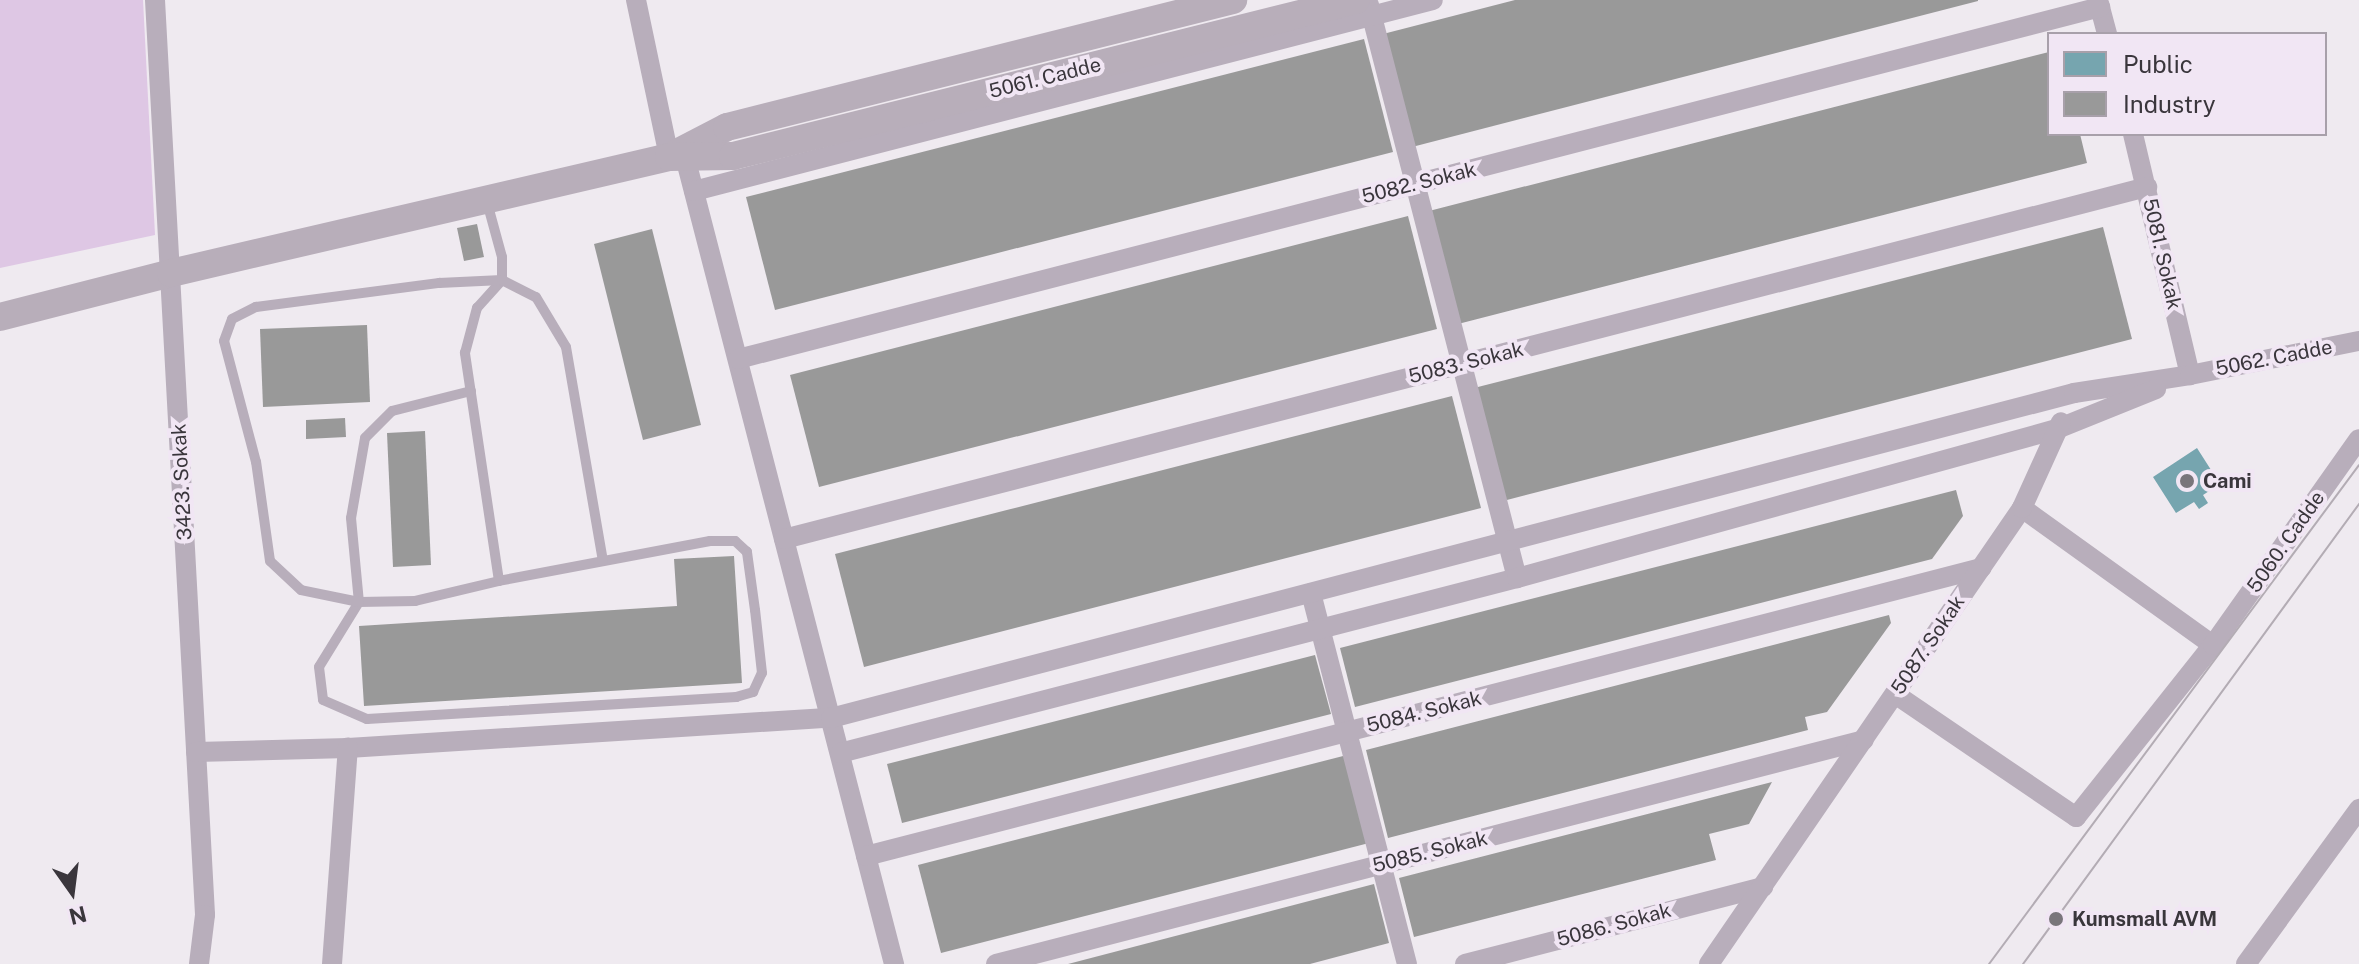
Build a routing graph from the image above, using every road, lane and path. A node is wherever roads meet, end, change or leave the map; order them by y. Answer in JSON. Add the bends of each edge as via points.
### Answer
{"nodes":[{"id":1,"x":155,"y":0,"type":"edge"},
{"id":2,"x":636,"y":0,"type":"edge"},
{"id":3,"x":1233,"y":0,"type":"edge"},
{"id":4,"x":1433,"y":0,"type":"edge"},
{"id":5,"x":2099,"y":4,"type":"edge"},
{"id":6,"x":1365,"y":5,"type":"edge"},
{"id":7,"x":2106,"y":32,"type":"edge"},
{"id":8,"x":2134,"y":136,"type":"edge"},
{"id":9,"x":677,"y":157,"type":"junction"},
{"id":10,"x":1415,"y":184,"type":"junction"},
{"id":11,"x":2147,"y":187,"type":"junction"},
{"id":12,"x":694,"y":191,"type":"junction"},
{"id":13,"x":486,"y":200,"type":"junction"},
{"id":14,"x":171,"y":273,"type":"junction"},
{"id":15,"x":502,"y":280,"type":"junction"},
{"id":16,"x":0,"y":317,"type":"edge"},
{"id":17,"x":2359,"y":341,"type":"edge"},
{"id":18,"x":738,"y":359,"type":"junction"},
{"id":19,"x":1462,"y":364,"type":"junction"},
{"id":20,"x":2190,"y":375,"type":"junction"},
{"id":21,"x":471,"y":391,"type":"junction"},
{"id":22,"x":2074,"y":393,"type":"junction"},
{"id":23,"x":2057,"y":429,"type":"junction"},
{"id":24,"x":2359,"y":439,"type":"edge"},
{"id":25,"x":2022,"y":508,"type":"junction"},
{"id":26,"x":784,"y":539,"type":"junction"},
{"id":27,"x":1508,"y":542,"type":"junction"},
{"id":28,"x":603,"y":561,"type":"junction"},
{"id":29,"x":1981,"y":568,"type":"junction"},
{"id":30,"x":1517,"y":578,"type":"junction"},
{"id":31,"x":499,"y":581,"type":"junction"},
{"id":32,"x":1311,"y":593,"type":"junction"},
{"id":33,"x":359,"y":602,"type":"junction"},
{"id":34,"x":1320,"y":629,"type":"junction"},
{"id":35,"x":2213,"y":645,"type":"junction"},
{"id":36,"x":1895,"y":694,"type":"junction"},
{"id":37,"x":831,"y":718,"type":"junction"},
{"id":38,"x":1347,"y":732,"type":"junction"},
{"id":39,"x":1864,"y":740,"type":"junction"},
{"id":40,"x":348,"y":748,"type":"junction"},
{"id":41,"x":196,"y":752,"type":"junction"},
{"id":42,"x":840,"y":753,"type":"junction"},
{"id":43,"x":2359,"y":809,"type":"edge"},
{"id":44,"x":866,"y":856,"type":"junction"},
{"id":45,"x":1381,"y":864,"type":"junction"},
{"id":46,"x":1763,"y":887,"type":"junction"},
{"id":47,"x":1518,"y":957,"type":"edge"},
{"id":48,"x":199,"y":964,"type":"edge"},
{"id":49,"x":332,"y":964,"type":"edge"},
{"id":50,"x":894,"y":964,"type":"edge"},
{"id":51,"x":996,"y":964,"type":"edge"},
{"id":52,"x":1407,"y":964,"type":"edge"},
{"id":53,"x":1465,"y":964,"type":"edge"},
{"id":54,"x":1709,"y":964,"type":"edge"},
{"id":55,"x":2246,"y":964,"type":"edge"}],
"edges":[{"from":1,"to":14,"type":"street","name":"3423. Sokak"},
{"from":2,"to":9,"type":"street"},
{"from":3,"to":9,"type":"street","name":"5061. Cadde","via":[[727,127]]},
{"from":4,"to":6,"type":"street"},
{"from":5,"to":7,"type":"street"},
{"from":5,"to":10,"type":"street","name":"5082. Sokak"},
{"from":6,"to":9,"type":"street","name":"5061. Cadde","via":[[733,156]]},
{"from":6,"to":10,"type":"street"},
{"from":6,"to":12,"type":"street"},
{"from":8,"to":11,"type":"street","name":"5081. Sokak"},
{"from":9,"to":12,"type":"street"},
{"from":9,"to":13,"type":"street"},
{"from":10,"to":18,"type":"street","name":"5082. Sokak"},
{"from":10,"to":19,"type":"street"},
{"from":11,"to":19,"type":"street","name":"5083. Sokak"},
{"from":11,"to":20,"type":"street","name":"5081. Sokak"},
{"from":12,"to":18,"type":"street"},
{"from":13,"to":14,"type":"street"},
{"from":13,"to":15,"type":"lane","via":[[502,257]]},
{"from":14,"to":16,"type":"street"},
{"from":14,"to":41,"type":"street","name":"3423. Sokak"},
{"from":15,"to":21,"type":"lane","via":[[477,308],[465,353]]},
{"from":15,"to":28,"type":"lane","via":[[536,297],[566,347]]},
{"from":15,"to":33,"type":"lane","via":[[364,291],[256,307],[232,319],[224,341],[256,462],[270,561],[301,590]]},
{"from":17,"to":20,"type":"street","name":"5062. Cadde"},
{"from":18,"to":26,"type":"street"},
{"from":19,"to":26,"type":"street","name":"5083. Sokak"},
{"from":19,"to":27,"type":"street"},
{"from":20,"to":22,"type":"street"},
{"from":20,"to":23,"type":"street"},
{"from":21,"to":31,"type":"lane"},
{"from":21,"to":33,"type":"lane","via":[[392,411],[365,438],[351,518]]},
{"from":22,"to":23,"type":"street","name":"5087. Sokak"},
{"from":22,"to":27,"type":"street"},
{"from":23,"to":25,"type":"street","name":"5087. Sokak"},
{"from":23,"to":30,"type":"street"},
{"from":24,"to":35,"type":"street","name":"5060. Cadde"},
{"from":25,"to":29,"type":"street","name":"5087. Sokak"},
{"from":25,"to":35,"type":"street"},
{"from":26,"to":37,"type":"street"},
{"from":27,"to":30,"type":"street"},
{"from":27,"to":32,"type":"street"},
{"from":28,"to":31,"type":"lane"},
{"from":28,"to":33,"type":"lane","via":[[735,541],[747,552],[755,610],[762,673],[753,692],[367,719],[323,700],[319,667]]},
{"from":29,"to":36,"type":"street","name":"5087. Sokak"},
{"from":29,"to":38,"type":"street","name":"5084. Sokak"},
{"from":30,"to":34,"type":"street"},
{"from":31,"to":33,"type":"lane","via":[[415,601]]},
{"from":32,"to":34,"type":"street"},
{"from":32,"to":37,"type":"street"},
{"from":34,"to":38,"type":"street"},
{"from":34,"to":42,"type":"street"},
{"from":35,"to":36,"type":"street","name":"5060. Cadde","via":[[2076,817]]},
{"from":36,"to":39,"type":"street","name":"5087. Sokak"},
{"from":37,"to":40,"type":"street"},
{"from":37,"to":42,"type":"street"},
{"from":38,"to":44,"type":"street","name":"5084. Sokak"},
{"from":38,"to":45,"type":"street"},
{"from":39,"to":45,"type":"street","name":"5085. Sokak"},
{"from":39,"to":46,"type":"street","name":"5087. Sokak"},
{"from":40,"to":41,"type":"street"},
{"from":40,"to":49,"type":"street"},
{"from":41,"to":48,"type":"street","name":"3423. Sokak","via":[[205,915]]},
{"from":42,"to":44,"type":"street"},
{"from":43,"to":55,"type":"street"},
{"from":44,"to":50,"type":"street"},
{"from":45,"to":51,"type":"street","name":"5085. Sokak"},
{"from":45,"to":52,"type":"street"},
{"from":46,"to":47,"type":"street","name":"5086. Sokak"},
{"from":46,"to":54,"type":"street","name":"5087. Sokak"},
{"from":47,"to":53,"type":"street","name":"5086. Sokak"}]}
